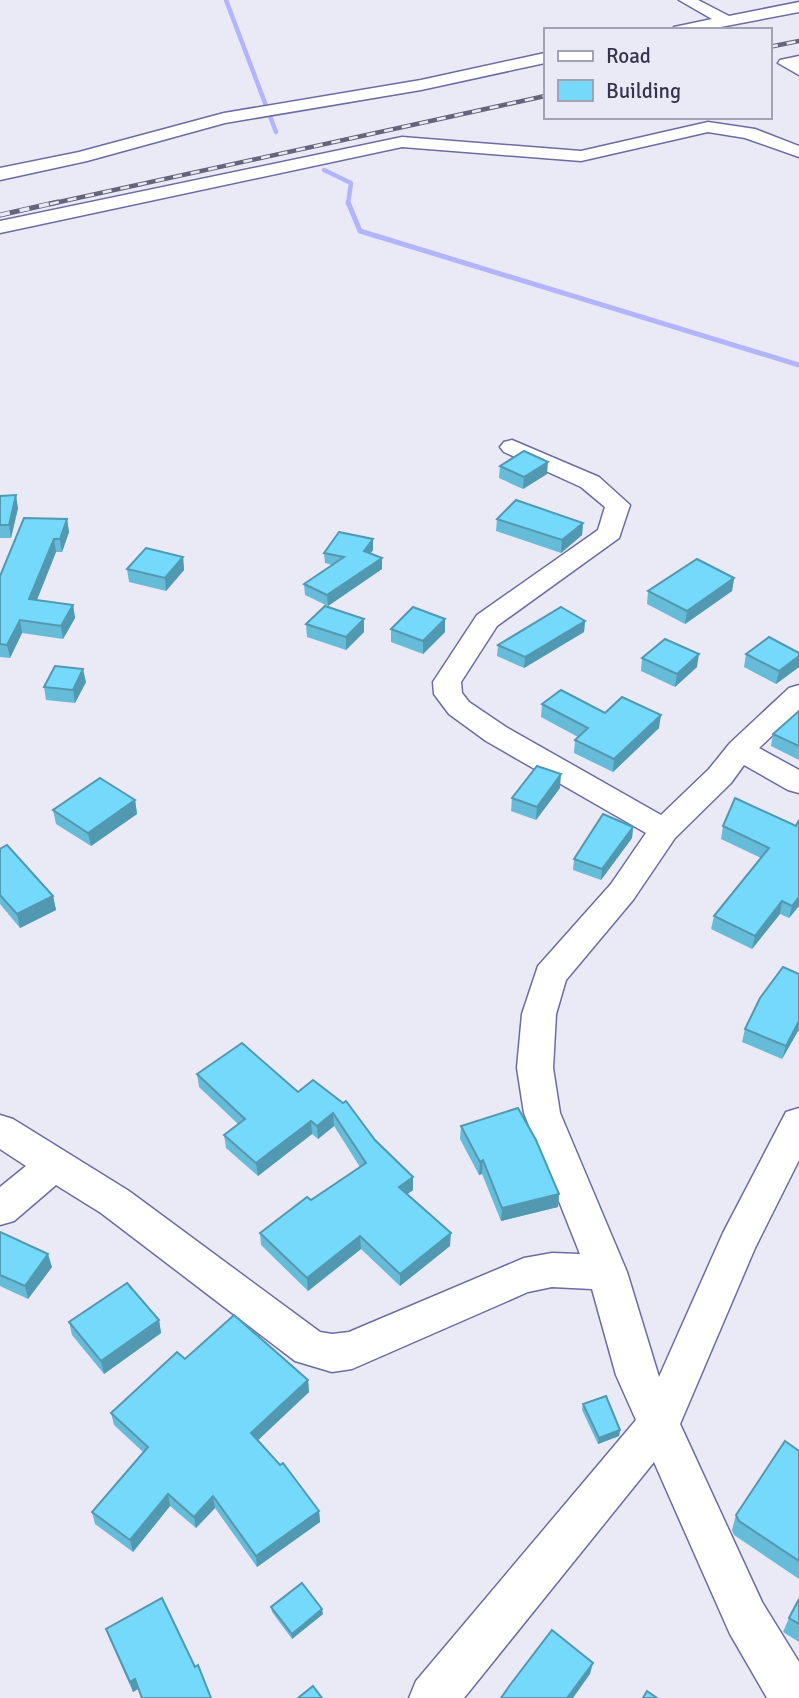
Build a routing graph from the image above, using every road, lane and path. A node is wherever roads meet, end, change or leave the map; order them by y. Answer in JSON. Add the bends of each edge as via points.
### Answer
{"nodes":[{"id":1,"x":687,"y":0,"type":"edge"},
{"id":2,"x":799,"y":7,"type":"edge"},
{"id":3,"x":727,"y":21,"type":"junction"},
{"id":4,"x":690,"y":28,"type":"edge"},
{"id":5,"x":544,"y":58,"type":"edge"},
{"id":6,"x":799,"y":61,"type":"edge"},
{"id":7,"x":799,"y":70,"type":"edge"},
{"id":8,"x":799,"y":152,"type":"edge"},
{"id":9,"x":0,"y":174,"type":"edge"},
{"id":10,"x":0,"y":227,"type":"edge"},
{"id":11,"x":512,"y":447,"type":"dead end"},
{"id":12,"x":799,"y":694,"type":"edge"},
{"id":13,"x":740,"y":750,"type":"junction"},
{"id":14,"x":799,"y":783,"type":"edge"},
{"id":15,"x":664,"y":830,"type":"junction"},
{"id":16,"x":799,"y":1123,"type":"edge"},
{"id":17,"x":0,"y":1130,"type":"edge"},
{"id":18,"x":55,"y":1164,"type":"junction"},
{"id":19,"x":0,"y":1209,"type":"edge"},
{"id":20,"x":607,"y":1272,"type":"junction"},
{"id":21,"x":659,"y":1424,"type":"junction"},
{"id":22,"x":433,"y":1698,"type":"edge"},
{"id":23,"x":794,"y":1698,"type":"edge"}],
"edges":[{"from":1,"to":3,"type":"street"},
{"from":2,"to":3,"type":"street"},
{"from":3,"to":4,"type":"street"},
{"from":5,"to":9,"type":"street","via":[[421,85],[224,118]]},
{"from":6,"to":7,"type":"street","via":[[786,63]]},
{"from":8,"to":10,"type":"street","via":[[749,134],[708,128],[581,156],[402,142]]},
{"from":11,"to":15,"type":"street","via":[[590,482],[618,505],[610,533],[487,621],[447,682],[447,695],[496,734]]},
{"from":12,"to":13,"type":"street"},
{"from":13,"to":14,"type":"street"},
{"from":13,"to":15,"type":"street"},
{"from":15,"to":20,"type":"street","via":[[622,892],[550,975],[539,1014],[536,1068],[542,1113]]},
{"from":16,"to":21,"type":"street","via":[[737,1245]]},
{"from":17,"to":18,"type":"street"},
{"from":18,"to":19,"type":"street"},
{"from":18,"to":20,"type":"street","via":[[115,1202],[310,1348],[332,1353],[352,1350],[524,1275],[552,1270]]},
{"from":20,"to":21,"type":"street","via":[[637,1375]]},
{"from":21,"to":22,"type":"street"},
{"from":21,"to":23,"type":"street","via":[[746,1618]]}]}
